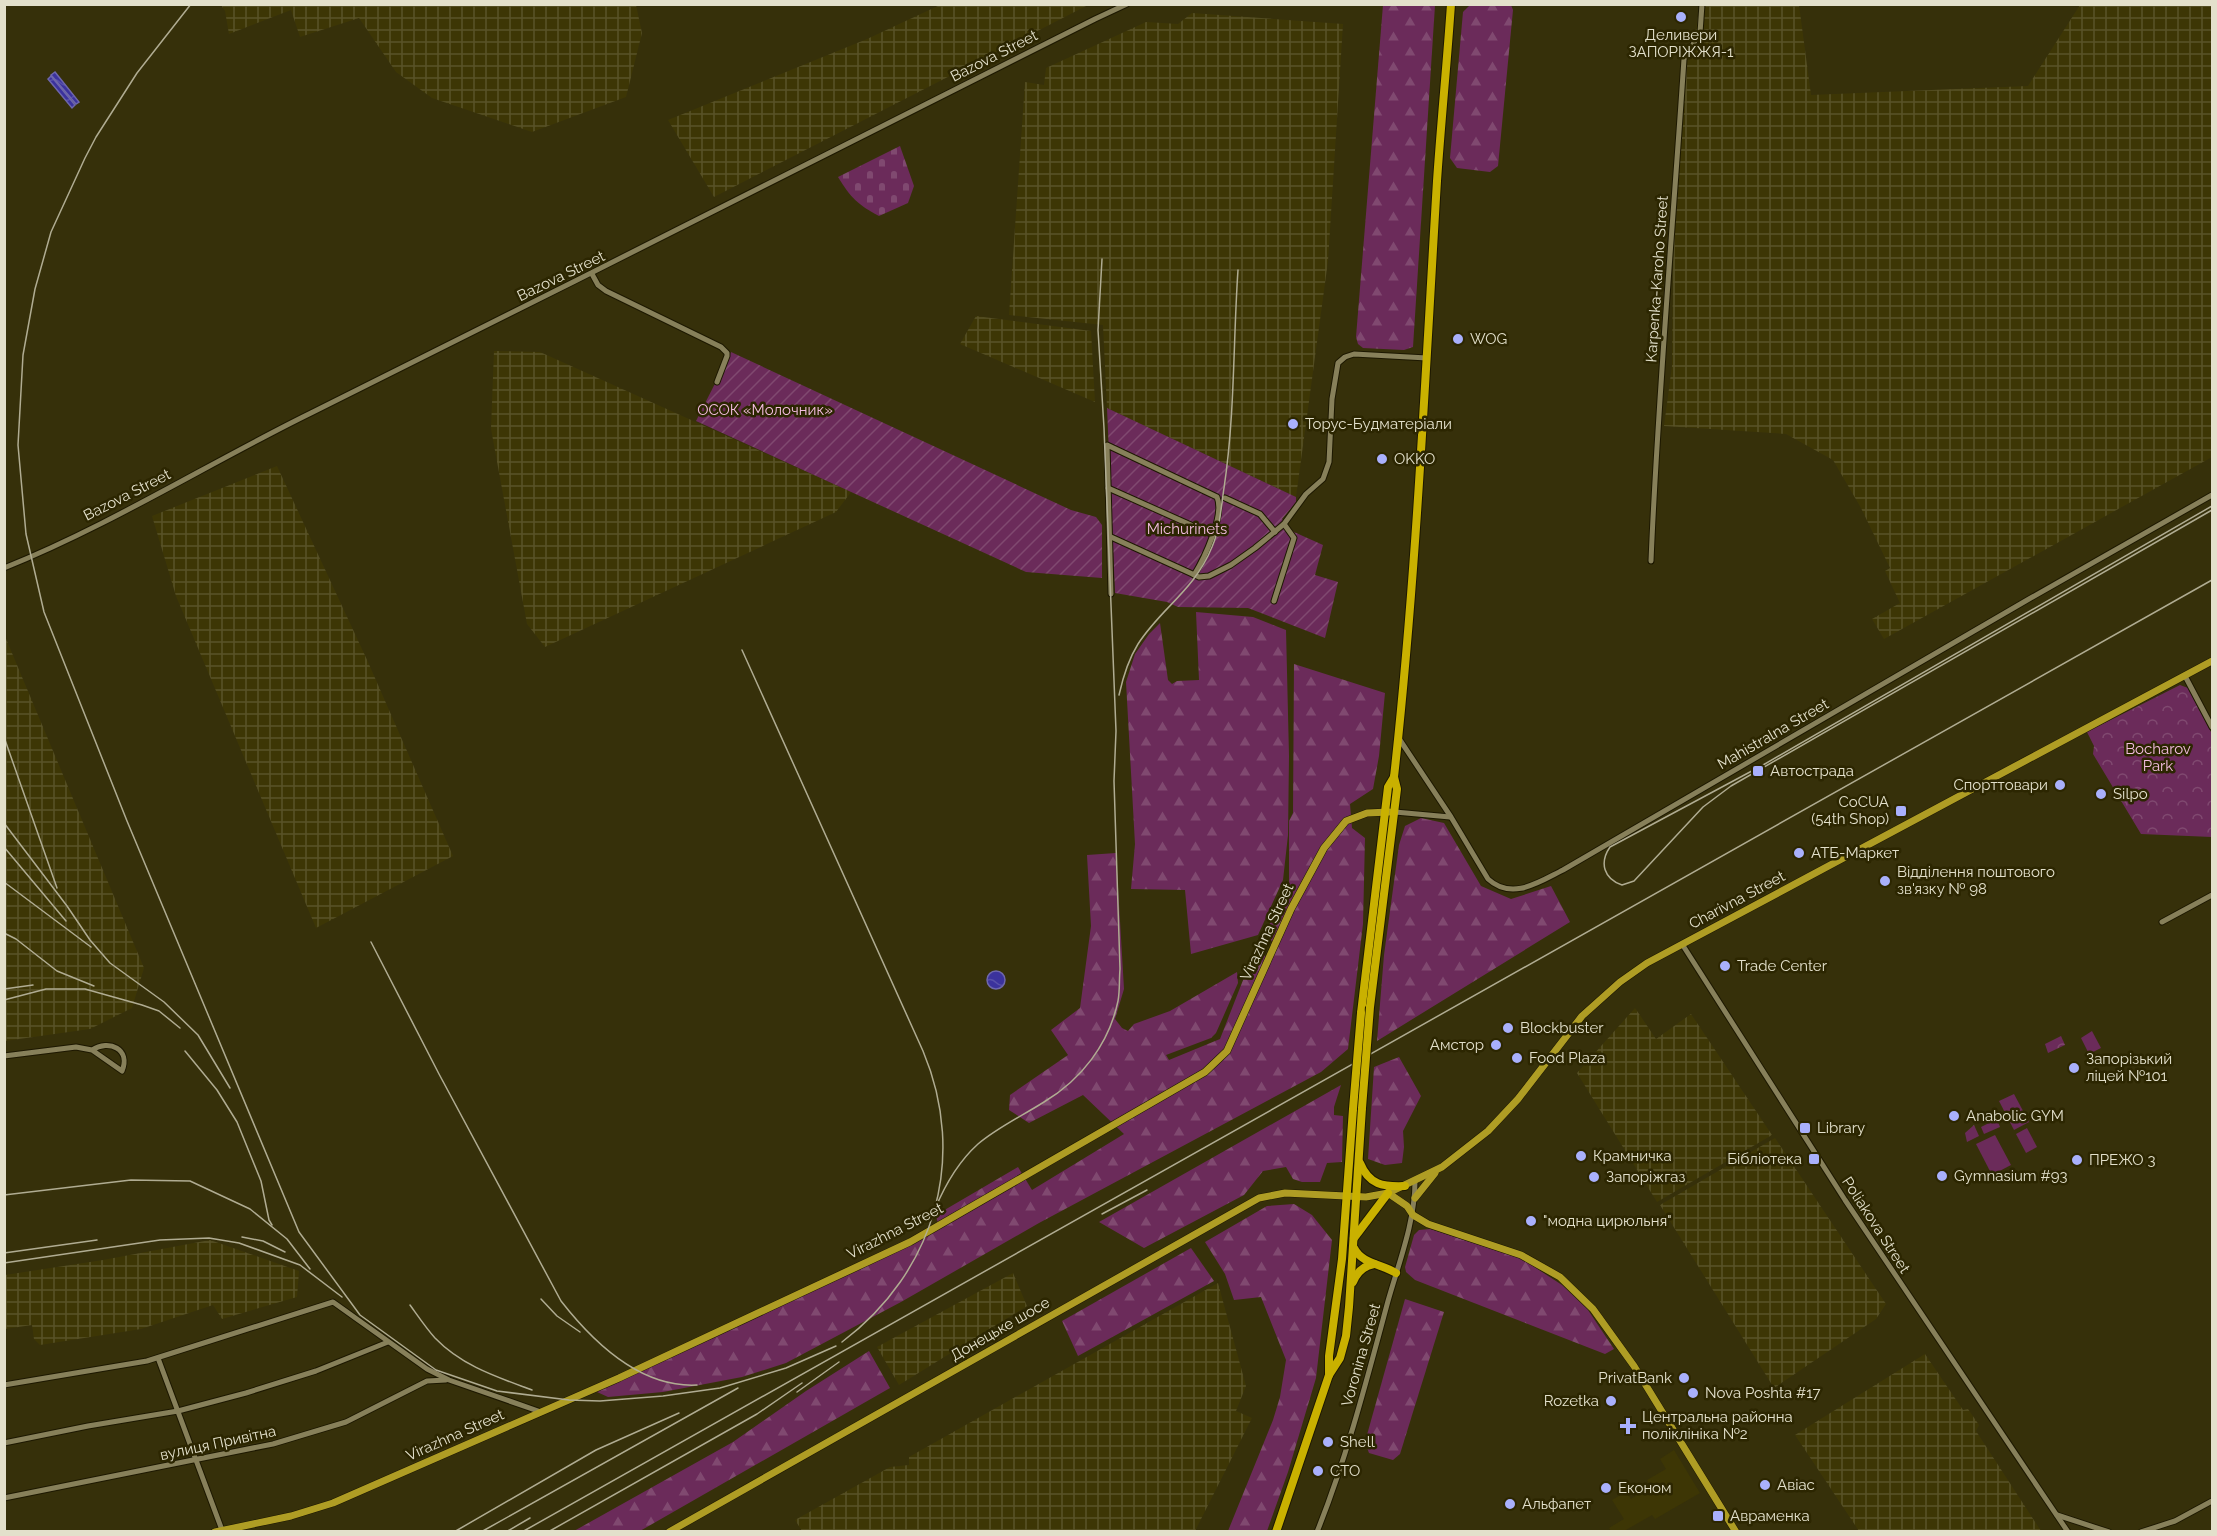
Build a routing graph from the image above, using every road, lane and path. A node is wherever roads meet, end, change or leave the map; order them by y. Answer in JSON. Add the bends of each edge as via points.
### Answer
{"nodes":[{"id":1,"x":1127,"y":4,"type":"edge"},
{"id":2,"x":1451,"y":4,"type":"edge"},
{"id":3,"x":1702,"y":4,"type":"edge"},
{"id":4,"x":592,"y":274,"type":"junction"},
{"id":5,"x":1427,"y":358,"type":"junction"},
{"id":6,"x":717,"y":382,"type":"dead end"},
{"id":7,"x":1108,"y":488,"type":"junction"},
{"id":8,"x":2212,"y":495,"type":"edge"},
{"id":9,"x":1225,"y":498,"type":"dead end"},
{"id":10,"x":1284,"y":524,"type":"junction"},
{"id":11,"x":1275,"y":532,"type":"junction"},
{"id":12,"x":1211,"y":534,"type":"dead end"},
{"id":13,"x":1111,"y":537,"type":"junction"},
{"id":14,"x":1651,"y":561,"type":"dead end"},
{"id":15,"x":4,"y":568,"type":"edge"},
{"id":16,"x":1194,"y":575,"type":"junction"},
{"id":17,"x":1111,"y":594,"type":"dead end"},
{"id":18,"x":1274,"y":601,"type":"dead end"},
{"id":19,"x":2212,"y":661,"type":"edge"},
{"id":20,"x":2186,"y":676,"type":"junction"},
{"id":21,"x":2212,"y":727,"type":"edge"},
{"id":22,"x":1398,"y":737,"type":"junction"},
{"id":23,"x":1394,"y":777,"type":"junction"},
{"id":24,"x":1384,"y":812,"type":"junction"},
{"id":25,"x":1395,"y":812,"type":"junction"},
{"id":26,"x":1451,"y":817,"type":"junction"},
{"id":27,"x":2212,"y":895,"type":"edge"},
{"id":28,"x":2162,"y":922,"type":"dead end"},
{"id":29,"x":1682,"y":944,"type":"junction"},
{"id":30,"x":92,"y":1050,"type":"junction"},
{"id":31,"x":4,"y":1056,"type":"edge"},
{"id":32,"x":1357,"y":1109,"type":"junction"},
{"id":33,"x":1359,"y":1160,"type":"junction"},
{"id":34,"x":1442,"y":1167,"type":"junction"},
{"id":35,"x":1415,"y":1181,"type":"junction"},
{"id":36,"x":1405,"y":1186,"type":"junction"},
{"id":37,"x":1388,"y":1193,"type":"junction"},
{"id":38,"x":1346,"y":1196,"type":"junction"},
{"id":39,"x":1356,"y":1197,"type":"junction"},
{"id":40,"x":1415,"y":1198,"type":"junction"},
{"id":41,"x":1413,"y":1215,"type":"junction"},
{"id":42,"x":1354,"y":1243,"type":"junction"},
{"id":43,"x":1377,"y":1264,"type":"junction"},
{"id":44,"x":1396,"y":1273,"type":"junction"},
{"id":45,"x":1350,"y":1290,"type":"junction"},
{"id":46,"x":388,"y":1342,"type":"junction"},
{"id":47,"x":158,"y":1358,"type":"junction"},
{"id":48,"x":427,"y":1369,"type":"junction"},
{"id":49,"x":1329,"y":1375,"type":"junction"},
{"id":50,"x":449,"y":1380,"type":"junction"},
{"id":51,"x":427,"y":1381,"type":"junction"},
{"id":52,"x":4,"y":1385,"type":"edge"},
{"id":53,"x":178,"y":1411,"type":"junction"},
{"id":54,"x":542,"y":1412,"type":"junction"},
{"id":55,"x":4,"y":1443,"type":"edge"},
{"id":56,"x":198,"y":1460,"type":"junction"},
{"id":57,"x":4,"y":1498,"type":"edge"},
{"id":58,"x":2212,"y":1501,"type":"edge"},
{"id":59,"x":2057,"y":1515,"type":"junction"},
{"id":60,"x":219,"y":1531,"type":"edge"},
{"id":61,"x":669,"y":1532,"type":"edge"},
{"id":62,"x":1276,"y":1532,"type":"edge"},
{"id":63,"x":1317,"y":1532,"type":"edge"},
{"id":64,"x":1736,"y":1532,"type":"edge"},
{"id":65,"x":2068,"y":1532,"type":"edge"},
{"id":66,"x":2109,"y":1532,"type":"edge"},
{"id":67,"x":2141,"y":1532,"type":"edge"}],
"edges":[{"from":1,"to":4,"type":"street","name":"Bazova Street"},
{"from":2,"to":5,"type":"highway"},
{"from":3,"to":14,"type":"street","name":"Karpenka-Karoho Street","via":[[1700,33],[1684,59],[1656,439]]},
{"from":4,"to":6,"type":"street","via":[[606,291],[722,347],[727,356]]},
{"from":4,"to":15,"type":"street","name":"Bazova Street"},
{"from":5,"to":10,"type":"street","via":[[1354,354],[1338,363],[1326,471]]},
{"from":5,"to":22,"type":"highway"},
{"from":7,"to":12,"type":"street"},
{"from":7,"to":13,"type":"street"},
{"from":7,"to":16,"type":"street","via":[[1107,446],[1217,497],[1219,506],[1210,546]]},
{"from":8,"to":26,"type":"street","name":"Mahistralna Street","via":[[1538,883],[1506,890],[1494,884]]},
{"from":9,"to":11,"type":"street","via":[[1260,514]]},
{"from":10,"to":11,"type":"street"},
{"from":10,"to":18,"type":"street","via":[[1294,538]]},
{"from":11,"to":16,"type":"street","via":[[1231,565],[1203,578]]},
{"from":13,"to":16,"type":"street"},
{"from":13,"to":17,"type":"street"},
{"from":19,"to":20,"type":"main road","name":"Charivna Street"},
{"from":20,"to":21,"type":"street"},
{"from":20,"to":29,"type":"main road","name":"Charivna Street"},
{"from":22,"to":23,"type":"highway"},
{"from":22,"to":26,"type":"street","name":"Mahistralna Street"},
{"from":23,"to":24,"type":"highway","via":[[1388,787]]},
{"from":23,"to":25,"type":"highway"},
{"from":24,"to":25,"type":"main road","name":"Virazhna Street"},
{"from":24,"to":32,"type":"highway","bridge":true,"via":[[1361,1013]]},
{"from":24,"to":54,"type":"main road","name":"Virazhna Street","via":[[1346,821],[1324,848],[1291,909],[1227,1051],[1205,1072],[910,1242]]},
{"from":25,"to":26,"type":"street","name":"Virazhna Street"},
{"from":25,"to":32,"type":"highway","bridge":true},
{"from":27,"to":28,"type":"street"},
{"from":29,"to":34,"type":"main road","name":"Charivna Street","via":[[1620,982],[1582,1016],[1518,1099],[1488,1131]]},
{"from":29,"to":59,"type":"street","name":"Poliakova Street","via":[[1845,1200]]},
{"from":30,"to":30,"type":"street","via":[[110,1065],[122,1071],[125,1062],[121,1050],[111,1046]]},
{"from":30,"to":31,"type":"street","via":[[76,1047]]},
{"from":32,"to":33,"type":"highway"},
{"from":32,"to":38,"type":"highway"},
{"from":33,"to":36,"type":"highway","via":[[1370,1180],[1380,1186]]},
{"from":33,"to":39,"type":"highway"},
{"from":34,"to":35,"type":"main road","name":"Charivna Street"},
{"from":34,"to":40,"type":"main road"},
{"from":35,"to":36,"type":"main road","name":"Charivna Street"},
{"from":35,"to":40,"type":"street","name":"Voronina Street"},
{"from":36,"to":37,"type":"main road","name":"Charivna Street"},
{"from":37,"to":39,"type":"main road","name":"Charivna Street"},
{"from":37,"to":41,"type":"main road"},
{"from":37,"to":42,"type":"highway"},
{"from":38,"to":39,"type":"main road","name":"Донецьке шосе"},
{"from":38,"to":49,"type":"highway"},
{"from":38,"to":61,"type":"main road","name":"Донецьке шосе","via":[[1285,1192],[1259,1198]]},
{"from":39,"to":42,"type":"highway"},
{"from":40,"to":41,"type":"street","name":"Voronina Street"},
{"from":41,"to":44,"type":"street","name":"Voronina Street"},
{"from":41,"to":64,"type":"main road","via":[[1428,1224],[1521,1255],[1560,1277],[1593,1309],[1634,1366]]},
{"from":42,"to":43,"type":"highway","via":[[1360,1257]]},
{"from":42,"to":45,"type":"highway"},
{"from":43,"to":44,"type":"highway"},
{"from":43,"to":45,"type":"highway","via":[[1360,1270]]},
{"from":44,"to":63,"type":"street","name":"Voronina Street","via":[[1357,1414]]},
{"from":45,"to":49,"type":"highway","via":[[1343,1347]]},
{"from":46,"to":47,"type":"street","via":[[334,1302]]},
{"from":46,"to":48,"type":"street"},
{"from":46,"to":53,"type":"street","via":[[316,1371]]},
{"from":47,"to":52,"type":"street"},
{"from":47,"to":53,"type":"street"},
{"from":48,"to":50,"type":"street"},
{"from":48,"to":51,"type":"street"},
{"from":49,"to":62,"type":"highway"},
{"from":50,"to":51,"type":"street"},
{"from":50,"to":54,"type":"street"},
{"from":51,"to":56,"type":"street","name":"вулиця Привітна","via":[[346,1422],[273,1444]]},
{"from":53,"to":55,"type":"street"},
{"from":53,"to":56,"type":"street"},
{"from":54,"to":60,"type":"main road","name":"Virazhna Street","via":[[333,1503]]},
{"from":56,"to":57,"type":"street","name":"вулиця Привітна"},
{"from":56,"to":60,"type":"street"},
{"from":58,"to":67,"type":"street","via":[[2175,1521]]},
{"from":59,"to":65,"type":"street","name":"Poliakova Street"},
{"from":59,"to":66,"type":"street"}]}
